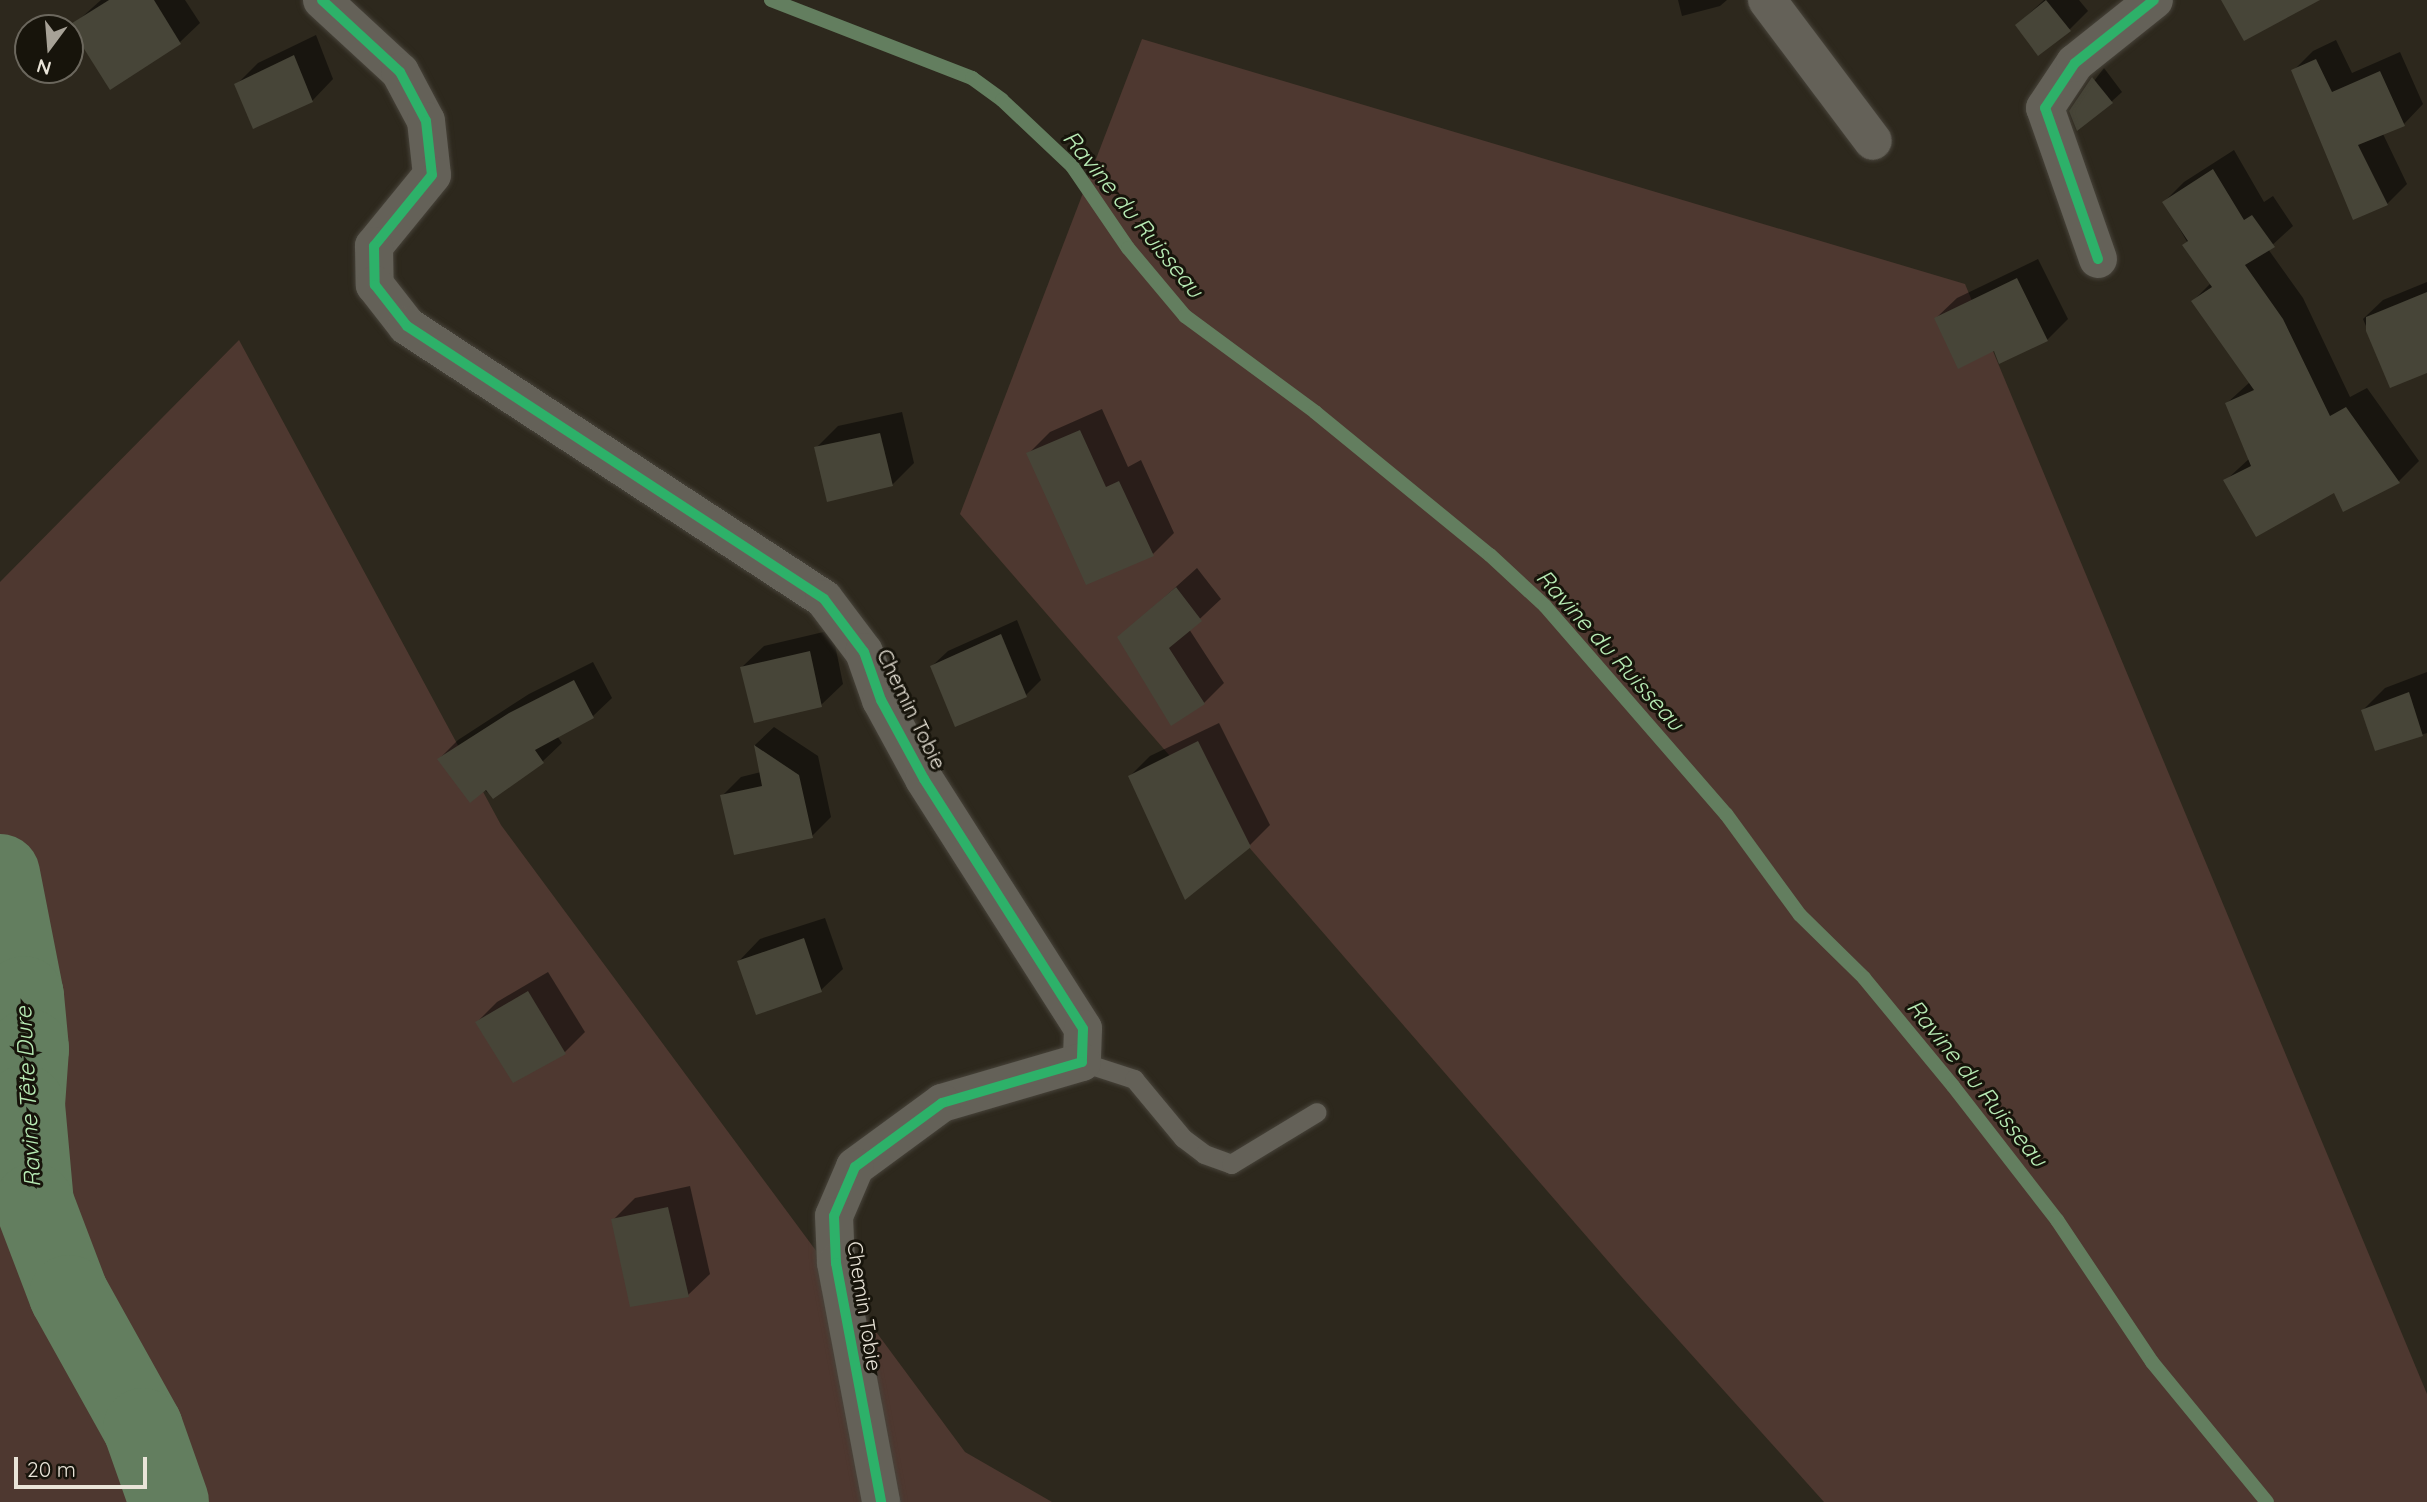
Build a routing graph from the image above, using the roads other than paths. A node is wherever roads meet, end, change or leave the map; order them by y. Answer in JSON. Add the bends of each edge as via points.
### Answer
{"nodes":[{"id":1,"x":322,"y":0,"type":"edge"},
{"id":2,"x":1767,"y":0,"type":"edge"},
{"id":3,"x":2154,"y":0,"type":"edge"},
{"id":4,"x":1873,"y":141,"type":"dead end"},
{"id":5,"x":2098,"y":259,"type":"dead end"},
{"id":6,"x":1082,"y":1062,"type":"junction"},
{"id":7,"x":1317,"y":1112,"type":"dead end"},
{"id":8,"x":881,"y":1502,"type":"edge"}],
"edges":[{"from":1,"to":6,"type":"street","name":"Chemin Tobie","via":[[400,72],[426,121],[432,175],[374,246],[375,285],[407,326],[824,599],[864,652],[881,700],[924,779],[1083,1028]]},
{"from":2,"to":4,"type":"street"},
{"from":3,"to":5,"type":"street","via":[[2075,63],[2045,108]]},
{"from":6,"to":7,"type":"lane","via":[[1134,1079],[1183,1138],[1204,1154],[1230,1164]]},
{"from":6,"to":8,"type":"street","name":"Chemin Tobie","via":[[942,1103],[855,1167],[834,1216],[836,1263]]}]}
